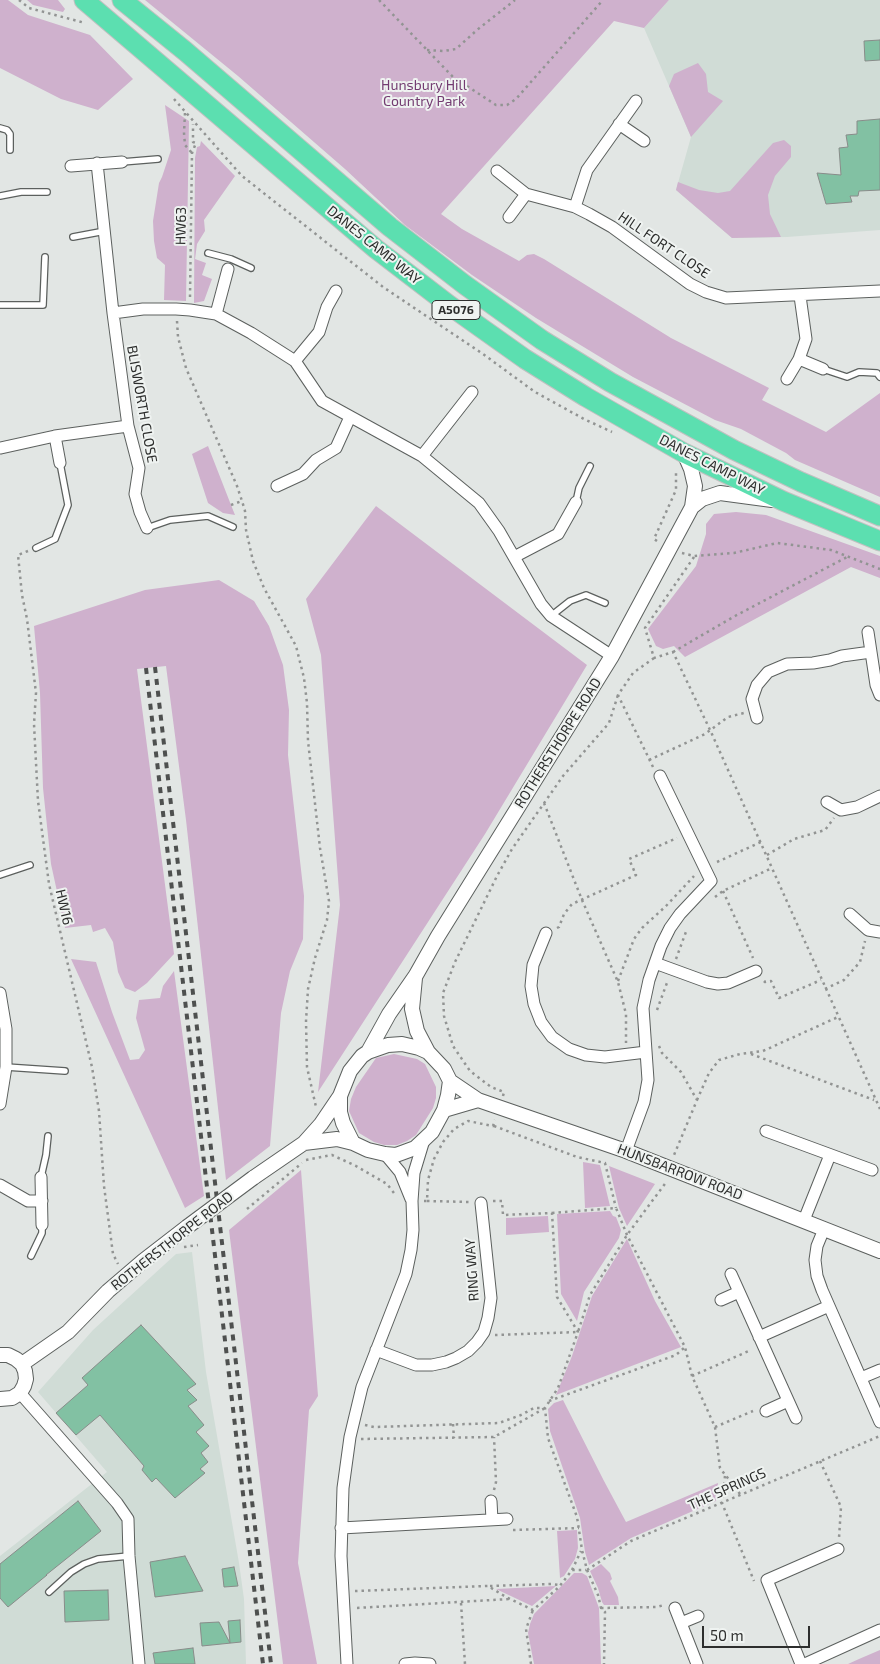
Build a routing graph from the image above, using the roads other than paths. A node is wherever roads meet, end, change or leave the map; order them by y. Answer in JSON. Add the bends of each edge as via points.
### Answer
{"nodes":[{"id":1,"x":84,"y":0,"type":"edge"},
{"id":2,"x":122,"y":0,"type":"edge"},
{"id":3,"x":636,"y":101,"type":"dead end"},
{"id":4,"x":619,"y":124,"type":"junction"},
{"id":5,"x":0,"y":128,"type":"edge"},
{"id":6,"x":644,"y":141,"type":"dead end"},
{"id":7,"x":10,"y":150,"type":"dead end"},
{"id":8,"x":158,"y":159,"type":"dead end"},
{"id":9,"x":122,"y":162,"type":"joint"},
{"id":10,"x":97,"y":163,"type":"junction"},
{"id":11,"x":71,"y":166,"type":"dead end"},
{"id":12,"x":497,"y":171,"type":"dead end"},
{"id":13,"x":47,"y":192,"type":"dead end"},
{"id":14,"x":526,"y":194,"type":"junction"},
{"id":15,"x":0,"y":196,"type":"edge"},
{"id":16,"x":575,"y":207,"type":"junction"},
{"id":17,"x":509,"y":217,"type":"dead end"},
{"id":18,"x":105,"y":231,"type":"junction"},
{"id":19,"x":73,"y":237,"type":"dead end"},
{"id":20,"x":208,"y":253,"type":"dead end"},
{"id":21,"x":45,"y":257,"type":"dead end"},
{"id":22,"x":230,"y":264,"type":"junction"},
{"id":23,"x":252,"y":268,"type":"dead end"},
{"id":24,"x":336,"y":291,"type":"dead end"},
{"id":25,"x":880,"y":292,"type":"edge"},
{"id":26,"x":800,"y":296,"type":"junction"},
{"id":27,"x":0,"y":305,"type":"edge"},
{"id":28,"x":113,"y":313,"type":"junction"},
{"id":29,"x":216,"y":314,"type":"junction"},
{"id":30,"x":799,"y":358,"type":"junction"},
{"id":31,"x":295,"y":362,"type":"junction"},
{"id":32,"x":824,"y":369,"type":"joint"},
{"id":33,"x":880,"y":376,"type":"edge"},
{"id":34,"x":787,"y":379,"type":"dead end"},
{"id":35,"x":472,"y":392,"type":"dead end"},
{"id":36,"x":350,"y":417,"type":"junction"},
{"id":37,"x":128,"y":426,"type":"junction"},
{"id":38,"x":55,"y":436,"type":"junction"},
{"id":39,"x":1,"y":448,"type":"edge"},
{"id":40,"x":684,"y":453,"type":"junction"},
{"id":41,"x":422,"y":456,"type":"junction"},
{"id":42,"x":60,"y":463,"type":"joint"},
{"id":43,"x":590,"y":466,"type":"dead end"},
{"id":44,"x":277,"y":486,"type":"dead end"},
{"id":45,"x":783,"y":501,"type":"junction"},
{"id":46,"x":576,"y":502,"type":"joint"},
{"id":47,"x":692,"y":507,"type":"junction"},
{"id":48,"x":880,"y":516,"type":"edge"},
{"id":49,"x":233,"y":527,"type":"dead end"},
{"id":50,"x":147,"y":528,"type":"joint"},
{"id":51,"x":880,"y":541,"type":"edge"},
{"id":52,"x":36,"y":548,"type":"road end"},
{"id":53,"x":514,"y":557,"type":"junction"},
{"id":54,"x":604,"y":603,"type":"dead end"},
{"id":55,"x":552,"y":616,"type":"junction"},
{"id":56,"x":868,"y":632,"type":"dead end"},
{"id":57,"x":871,"y":652,"type":"junction"},
{"id":58,"x":612,"y":656,"type":"junction"},
{"id":59,"x":878,"y":678,"type":"edge"},
{"id":60,"x":880,"y":695,"type":"edge"},
{"id":61,"x":756,"y":714,"type":"road end"},
{"id":62,"x":660,"y":776,"type":"road end"},
{"id":63,"x":880,"y":796,"type":"edge"},
{"id":64,"x":827,"y":802,"type":"dead end"},
{"id":65,"x":30,"y":865,"type":"dead end"},
{"id":66,"x":0,"y":875,"type":"edge"},
{"id":67,"x":850,"y":914,"type":"dead end"},
{"id":68,"x":880,"y":932,"type":"edge"},
{"id":69,"x":546,"y":933,"type":"road end"},
{"id":70,"x":655,"y":963,"type":"junction"},
{"id":71,"x":756,"y":971,"type":"road end"},
{"id":72,"x":416,"y":975,"type":"junction"},
{"id":73,"x":0,"y":993,"type":"edge"},
{"id":74,"x":368,"y":1052,"type":"junction"},
{"id":75,"x":428,"y":1052,"type":"junction"},
{"id":76,"x":646,"y":1052,"type":"junction"},
{"id":77,"x":6,"y":1067,"type":"junction"},
{"id":78,"x":65,"y":1071,"type":"dead end"},
{"id":79,"x":450,"y":1081,"type":"junction"},
{"id":80,"x":340,"y":1096,"type":"junction"},
{"id":81,"x":478,"y":1100,"type":"junction"},
{"id":82,"x":0,"y":1104,"type":"edge"},
{"id":83,"x":444,"y":1110,"type":"junction"},
{"id":84,"x":766,"y":1131,"type":"dead end"},
{"id":85,"x":48,"y":1136,"type":"dead end"},
{"id":86,"x":424,"y":1140,"type":"junction"},
{"id":87,"x":353,"y":1142,"type":"junction"},
{"id":88,"x":304,"y":1143,"type":"junction"},
{"id":89,"x":626,"y":1151,"type":"junction"},
{"id":90,"x":385,"y":1154,"type":"junction"},
{"id":91,"x":830,"y":1155,"type":"junction"},
{"id":92,"x":872,"y":1170,"type":"dead end"},
{"id":93,"x":41,"y":1177,"type":"joint"},
{"id":94,"x":0,"y":1185,"type":"edge"},
{"id":95,"x":42,"y":1201,"type":"junction"},
{"id":96,"x":412,"y":1201,"type":"junction"},
{"id":97,"x":482,"y":1202,"type":"road end"},
{"id":98,"x":804,"y":1220,"type":"junction"},
{"id":99,"x":42,"y":1225,"type":"joint"},
{"id":100,"x":824,"y":1228,"type":"junction"},
{"id":101,"x":880,"y":1251,"type":"edge"},
{"id":102,"x":31,"y":1256,"type":"dead end"},
{"id":103,"x":731,"y":1274,"type":"dead end"},
{"id":104,"x":740,"y":1292,"type":"junction"},
{"id":105,"x":721,"y":1300,"type":"dead end"},
{"id":106,"x":829,"y":1306,"type":"junction"},
{"id":107,"x":761,"y":1341,"type":"junction"},
{"id":108,"x":376,"y":1350,"type":"junction"},
{"id":109,"x":0,"y":1355,"type":"edge"},
{"id":110,"x":22,"y":1364,"type":"junction"},
{"id":111,"x":880,"y":1370,"type":"edge"},
{"id":112,"x":861,"y":1378,"type":"junction"},
{"id":113,"x":20,"y":1393,"type":"junction"},
{"id":114,"x":0,"y":1399,"type":"edge"},
{"id":115,"x":788,"y":1401,"type":"junction"},
{"id":116,"x":766,"y":1411,"type":"road end"},
{"id":117,"x":796,"y":1418,"type":"dead end"},
{"id":118,"x":880,"y":1422,"type":"edge"},
{"id":119,"x":490,"y":1501,"type":"road end"},
{"id":120,"x":492,"y":1520,"type":"junction"},
{"id":121,"x":507,"y":1520,"type":"road end"},
{"id":122,"x":341,"y":1528,"type":"junction"},
{"id":123,"x":838,"y":1549,"type":"road end"},
{"id":124,"x":129,"y":1556,"type":"junction"},
{"id":125,"x":49,"y":1592,"type":"dead end"},
{"id":126,"x":675,"y":1608,"type":"road end"},
{"id":127,"x":698,"y":1616,"type":"dead end"},
{"id":128,"x":681,"y":1623,"type":"junction"},
{"id":129,"x":880,"y":1630,"type":"edge"},
{"id":130,"x":139,"y":1664,"type":"edge"},
{"id":131,"x":348,"y":1664,"type":"edge"},
{"id":132,"x":405,"y":1664,"type":"edge"},
{"id":133,"x":430,"y":1664,"type":"edge"},
{"id":134,"x":697,"y":1664,"type":"edge"},
{"id":135,"x":801,"y":1664,"type":"edge"},
{"id":136,"x":805,"y":1664,"type":"edge"}],
"edges":[{"from":1,"to":40,"type":"highway","name":"DANES CAMP WAY","number":"A5076","via":[[376,249],[449,305],[578,393]]},
{"from":2,"to":48,"type":"highway","name":"DANES CAMP WAY","number":"A5076","via":[[390,227],[542,340],[610,382],[734,450]]},
{"from":3,"to":4,"type":"street"},
{"from":4,"to":6,"type":"street"},
{"from":4,"to":16,"type":"street","via":[[587,170]]},
{"from":5,"to":7,"type":"lane","via":[[10,134]]},
{"from":8,"to":9,"type":"lane"},
{"from":9,"to":10,"type":"street"},
{"from":10,"to":11,"type":"street"},
{"from":10,"to":18,"type":"street","name":"BLISWORTH CLOSE"},
{"from":12,"to":14,"type":"street","name":"HILL FORT CLOSE"},
{"from":13,"to":15,"type":"lane"},
{"from":14,"to":16,"type":"street","name":"HILL FORT CLOSE"},
{"from":14,"to":17,"type":"street"},
{"from":16,"to":26,"type":"street","name":"HILL FORT CLOSE","via":[[612,227],[690,284],[706,292],[726,298]]},
{"from":18,"to":19,"type":"lane"},
{"from":18,"to":28,"type":"street","name":"BLISWORTH CLOSE"},
{"from":20,"to":22,"type":"lane"},
{"from":21,"to":27,"type":"lane","via":[[43,305]]},
{"from":22,"to":23,"type":"lane"},
{"from":22,"to":29,"type":"street"},
{"from":24,"to":31,"type":"street","via":[[319,332]]},
{"from":25,"to":26,"type":"street","name":"HILL FORT CLOSE"},
{"from":26,"to":30,"type":"street","via":[[806,338]]},
{"from":28,"to":29,"type":"street","via":[[176,309]]},
{"from":28,"to":37,"type":"street","name":"BLISWORTH CLOSE"},
{"from":29,"to":31,"type":"street"},
{"from":30,"to":32,"type":"street"},
{"from":30,"to":34,"type":"street"},
{"from":31,"to":36,"type":"street","via":[[322,401]]},
{"from":32,"to":33,"type":"lane","via":[[847,376],[859,372]]},
{"from":35,"to":41,"type":"street"},
{"from":36,"to":41,"type":"street"},
{"from":36,"to":44,"type":"street","via":[[336,448],[316,460],[303,474]]},
{"from":37,"to":38,"type":"street"},
{"from":37,"to":50,"type":"street","name":"BLISWORTH CLOSE","via":[[140,468],[136,494]]},
{"from":38,"to":39,"type":"street"},
{"from":38,"to":42,"type":"street"},
{"from":40,"to":45,"type":"highway","name":"DANES CAMP WAY","number":"A5076"},
{"from":40,"to":47,"type":"street","name":"ROTHERSTHORPE ROAD","via":[[695,486]]},
{"from":41,"to":53,"type":"street","via":[[479,503]]},
{"from":42,"to":52,"type":"lane","via":[[68,505],[56,539]]},
{"from":43,"to":46,"type":"lane"},
{"from":45,"to":47,"type":"street","via":[[720,492]]},
{"from":45,"to":51,"type":"highway","name":"DANES CAMP WAY","number":"A5076"},
{"from":46,"to":53,"type":"street","via":[[558,534]]},
{"from":47,"to":58,"type":"street","name":"ROTHERSTHORPE ROAD"},
{"from":49,"to":50,"type":"lane","via":[[208,516],[170,520]]},
{"from":53,"to":55,"type":"street","via":[[534,593]]},
{"from":54,"to":55,"type":"lane","via":[[586,595],[570,601]]},
{"from":55,"to":58,"type":"street"},
{"from":56,"to":57,"type":"street"},
{"from":57,"to":59,"type":"street"},
{"from":57,"to":61,"type":"street","via":[[813,663],[787,664],[768,672],[756,685],[752,699]]},
{"from":58,"to":72,"type":"street","name":"ROTHERSTHORPE ROAD"},
{"from":59,"to":60,"type":"street"},
{"from":62,"to":70,"type":"street","via":[[711,881],[670,928]]},
{"from":63,"to":64,"type":"street","via":[[857,807],[841,810]]},
{"from":65,"to":66,"type":"lane"},
{"from":67,"to":68,"type":"street","via":[[868,930]]},
{"from":69,"to":76,"type":"street","via":[[533,965],[531,986],[541,1022],[552,1037],[569,1049],[586,1055],[605,1057]]},
{"from":70,"to":71,"type":"street","via":[[718,984]]},
{"from":70,"to":76,"type":"street","via":[[643,1008]]},
{"from":72,"to":74,"type":"street","name":"ROTHERSTHORPE ROAD"},
{"from":72,"to":75,"type":"street","name":"ROTHERSTHORPE ROAD","via":[[412,1009],[417,1032]]},
{"from":73,"to":77,"type":"street","via":[[6,1029]]},
{"from":74,"to":75,"type":"street","name":"ROTHERSTHORPE ROAD","via":[[388,1044],[402,1044]]},
{"from":74,"to":80,"type":"street","name":"ROTHERSTHORPE ROAD","via":[[350,1071]]},
{"from":75,"to":79,"type":"street","name":"ROTHERSTHORPE ROAD"},
{"from":76,"to":89,"type":"street","via":[[648,1080],[644,1102]]},
{"from":77,"to":78,"type":"lane"},
{"from":77,"to":82,"type":"street"},
{"from":79,"to":81,"type":"street","name":"HUNSBARROW ROAD"},
{"from":79,"to":83,"type":"street"},
{"from":80,"to":87,"type":"street","via":[[342,1117]]},
{"from":80,"to":88,"type":"street","name":"ROTHERSTHORPE ROAD"},
{"from":81,"to":83,"type":"street"},
{"from":81,"to":89,"type":"street","name":"HUNSBARROW ROAD"},
{"from":83,"to":86,"type":"street"},
{"from":84,"to":91,"type":"street"},
{"from":85,"to":93,"type":"lane"},
{"from":86,"to":90,"type":"street","via":[[396,1155]]},
{"from":86,"to":96,"type":"street","via":[[414,1173]]},
{"from":87,"to":88,"type":"street","via":[[337,1139]]},
{"from":87,"to":90,"type":"street"},
{"from":88,"to":110,"type":"street","name":"ROTHERSTHORPE ROAD","bridge":true,"via":[[187,1227],[125,1276],[68,1332]]},
{"from":89,"to":98,"type":"street","name":"HUNSBARROW ROAD"},
{"from":90,"to":96,"type":"street","via":[[400,1172]]},
{"from":91,"to":92,"type":"street"},
{"from":91,"to":98,"type":"street"},
{"from":93,"to":95,"type":"street"},
{"from":94,"to":95,"type":"street","via":[[28,1201]]},
{"from":95,"to":99,"type":"street"},
{"from":96,"to":108,"type":"street","via":[[413,1230],[406,1274]]},
{"from":97,"to":108,"type":"street","name":"RING WAY","via":[[491,1298],[484,1332],[468,1351],[432,1365],[416,1365]]},
{"from":98,"to":100,"type":"street","name":"HUNSBARROW ROAD"},
{"from":99,"to":102,"type":"lane","via":[[42,1234]]},
{"from":100,"to":101,"type":"street","name":"HUNSBARROW ROAD"},
{"from":100,"to":106,"type":"street","via":[[815,1260],[817,1276]]},
{"from":103,"to":104,"type":"street"},
{"from":104,"to":105,"type":"street"},
{"from":104,"to":107,"type":"street"},
{"from":106,"to":107,"type":"street"},
{"from":106,"to":112,"type":"street"},
{"from":107,"to":115,"type":"street"},
{"from":108,"to":122,"type":"street","via":[[362,1387],[350,1440],[342,1488]]},
{"from":109,"to":110,"type":"street","via":[[16,1358]]},
{"from":110,"to":113,"type":"street","via":[[26,1379]]},
{"from":111,"to":112,"type":"street"},
{"from":112,"to":118,"type":"street"},
{"from":113,"to":114,"type":"street"},
{"from":113,"to":124,"type":"street","via":[[117,1503],[128,1520]]},
{"from":115,"to":116,"type":"street"},
{"from":115,"to":117,"type":"street"},
{"from":119,"to":120,"type":"street"},
{"from":120,"to":121,"type":"street"},
{"from":120,"to":122,"type":"street"},
{"from":122,"to":131,"type":"street"},
{"from":123,"to":135,"type":"street","via":[[761,1582]]},
{"from":124,"to":125,"type":"lane","via":[[84,1564]]},
{"from":124,"to":130,"type":"street"},
{"from":126,"to":128,"type":"street"},
{"from":127,"to":128,"type":"street"},
{"from":128,"to":134,"type":"street"},
{"from":129,"to":136,"type":"street"},
{"from":132,"to":133,"type":"street"}]}
